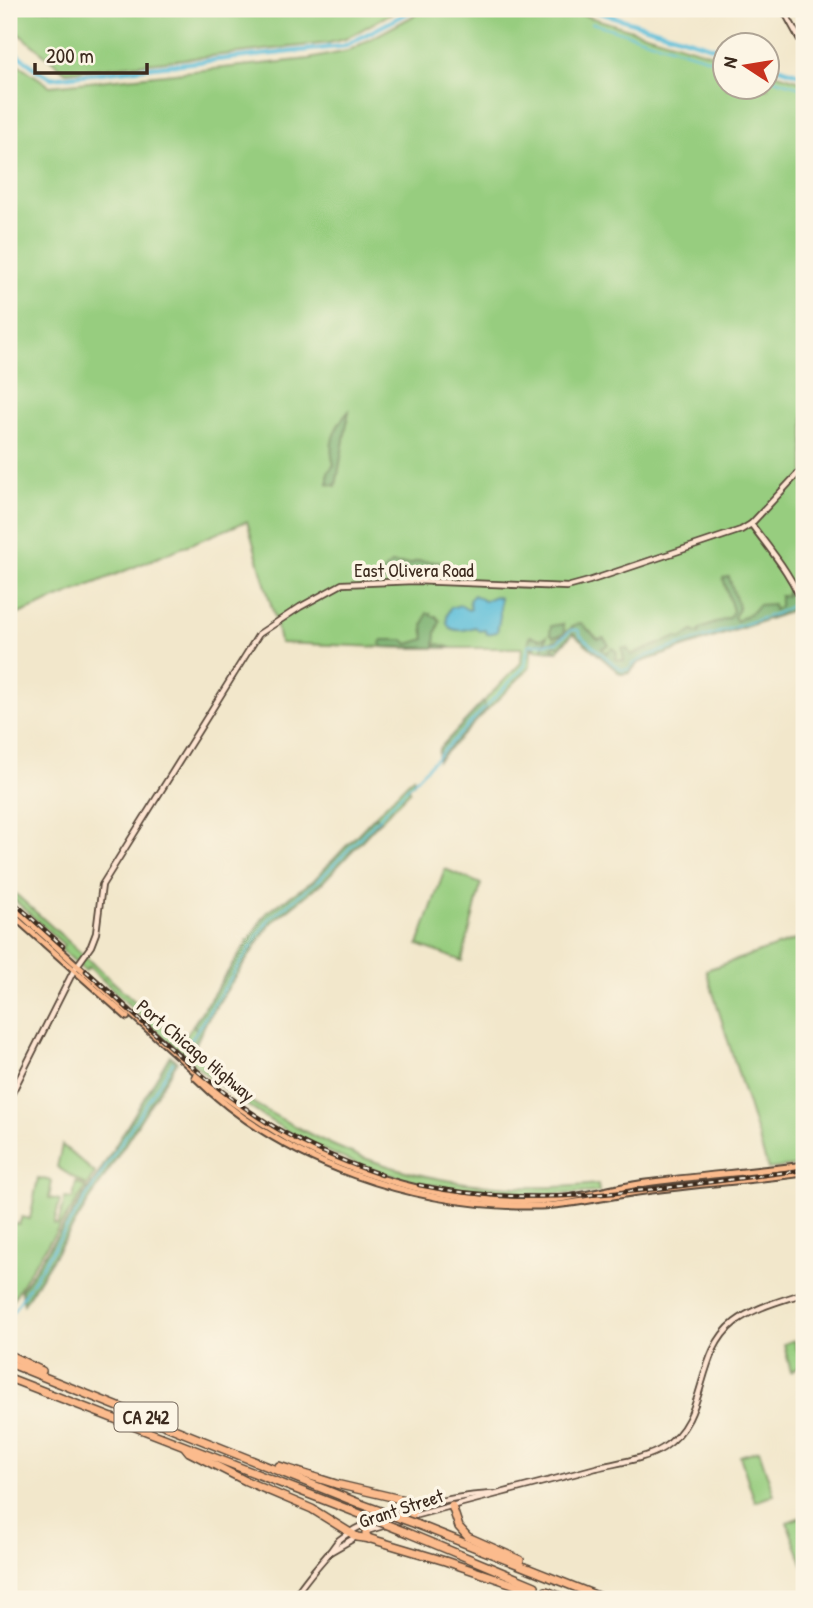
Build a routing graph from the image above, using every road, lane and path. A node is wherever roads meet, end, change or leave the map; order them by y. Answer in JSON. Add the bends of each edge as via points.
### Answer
{"nodes":[{"id":1,"x":783,"y":9,"type":"edge"},
{"id":2,"x":804,"y":47,"type":"edge"},
{"id":3,"x":804,"y":467,"type":"edge"},
{"id":4,"x":751,"y":524,"type":"junction"},
{"id":5,"x":804,"y":609,"type":"edge"},
{"id":6,"x":9,"y":904,"type":"edge"},
{"id":7,"x":9,"y":912,"type":"edge"},
{"id":8,"x":76,"y":968,"type":"junction"},
{"id":9,"x":9,"y":1099,"type":"edge"},
{"id":10,"x":804,"y":1165,"type":"edge"},
{"id":11,"x":793,"y":1167,"type":"junction"},
{"id":12,"x":804,"y":1173,"type":"edge"},
{"id":13,"x":793,"y":1175,"type":"junction"},
{"id":14,"x":804,"y":1293,"type":"edge"},
{"id":15,"x":9,"y":1355,"type":"edge"},
{"id":16,"x":9,"y":1363,"type":"edge"},
{"id":17,"x":9,"y":1378,"type":"edge"},
{"id":18,"x":50,"y":1379,"type":"junction"},
{"id":19,"x":185,"y":1447,"type":"junction"},
{"id":20,"x":241,"y":1455,"type":"junction"},
{"id":21,"x":497,"y":1493,"type":"junction"},
{"id":22,"x":426,"y":1505,"type":"joint"},
{"id":23,"x":452,"y":1506,"type":"junction"},
{"id":24,"x":411,"y":1509,"type":"junction"},
{"id":25,"x":367,"y":1532,"type":"junction"},
{"id":26,"x":353,"y":1535,"type":"junction"},
{"id":27,"x":549,"y":1592,"type":"junction"},
{"id":28,"x":590,"y":1593,"type":"junction"},
{"id":29,"x":293,"y":1599,"type":"edge"},
{"id":30,"x":567,"y":1599,"type":"edge"},
{"id":31,"x":605,"y":1599,"type":"edge"}],
"edges":[{"from":1,"to":2,"type":"street"},
{"from":3,"to":4,"type":"street","name":"East Olivera Road"},
{"from":4,"to":5,"type":"street","via":[[784,569]]},
{"from":4,"to":8,"type":"street","name":"East Olivera Road","via":[[567,587],[414,581],[342,584],[268,627],[259,634],[116,860],[102,885],[96,933]]},
{"from":6,"to":8,"type":"main road","name":"Port Chicago Highway"},
{"from":7,"to":8,"type":"main road","name":"Port Chicago Highway"},
{"from":8,"to":9,"type":"street","name":"East Olivera Road"},
{"from":8,"to":11,"type":"main road","name":"Port Chicago Highway","via":[[248,1114],[317,1154],[403,1184],[466,1197],[542,1201],[644,1183]]},
{"from":8,"to":13,"type":"main road","name":"Port Chicago Highway","via":[[246,1120],[344,1170],[414,1192],[465,1202],[543,1206]]},
{"from":10,"to":11,"type":"main road","name":"Port Chicago Highway"},
{"from":11,"to":13,"type":"main road"},
{"from":12,"to":13,"type":"main road","name":"Port Chicago Highway"},
{"from":14,"to":21,"type":"street","name":"Grant Street","via":[[757,1310],[728,1329],[713,1348],[692,1417],[662,1448]]},
{"from":15,"to":18,"type":"highway"},
{"from":16,"to":18,"type":"highway","number":"CA 242"},
{"from":17,"to":19,"type":"highway","number":"CA 242"},
{"from":18,"to":20,"type":"highway","number":"CA 242"},
{"from":19,"to":26,"type":"highway","via":[[199,1458],[312,1509]]},
{"from":19,"to":27,"type":"highway","number":"CA 242","bridge":true},
{"from":20,"to":24,"type":"highway"},
{"from":20,"to":28,"type":"highway","number":"CA 242","bridge":true},
{"from":21,"to":22,"type":"street","name":"Grant Street"},
{"from":21,"to":23,"type":"street","name":"Grant Street"},
{"from":22,"to":24,"type":"highway"},
{"from":23,"to":24,"type":"street","name":"Grant Street"},
{"from":23,"to":28,"type":"highway","via":[[468,1537]]},
{"from":24,"to":25,"type":"street","name":"Grant Street"},
{"from":25,"to":26,"type":"highway"},
{"from":25,"to":26,"type":"street","name":"Grant Street"},
{"from":25,"to":27,"type":"highway","via":[[542,1594]]},
{"from":26,"to":29,"type":"street","name":"Grant Street","via":[[334,1545]]},
{"from":27,"to":30,"type":"highway","number":"CA 242"},
{"from":28,"to":31,"type":"highway","number":"CA 242"}]}
